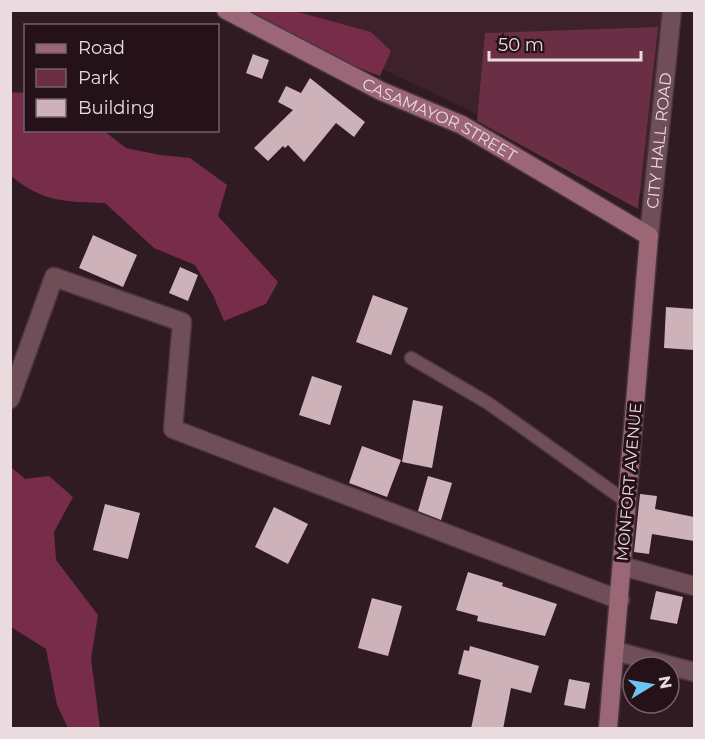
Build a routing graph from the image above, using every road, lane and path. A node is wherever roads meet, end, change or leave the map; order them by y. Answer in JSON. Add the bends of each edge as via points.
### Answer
{"nodes":[{"id":1,"x":226,"y":10,"type":"edge"},
{"id":2,"x":672,"y":10,"type":"edge"},
{"id":3,"x":649,"y":236,"type":"junction"},
{"id":4,"x":411,"y":357,"type":"dead end"},
{"id":5,"x":10,"y":399,"type":"edge"},
{"id":6,"x":627,"y":502,"type":"junction"},
{"id":7,"x":622,"y":566,"type":"junction"},
{"id":8,"x":694,"y":586,"type":"edge"},
{"id":9,"x":620,"y":600,"type":"junction"},
{"id":10,"x":615,"y":651,"type":"junction"},
{"id":11,"x":694,"y":672,"type":"edge"},
{"id":12,"x":608,"y":729,"type":"edge"}],
"edges":[{"from":1,"to":3,"type":"street","name":"CASAMAYOR STREET","via":[[381,91],[462,124]]},
{"from":2,"to":3,"type":"street","name":"CITY HALL ROAD"},
{"from":3,"to":6,"type":"street","name":"MONFORT AVENUE"},
{"from":4,"to":6,"type":"lane","via":[[488,403]]},
{"from":5,"to":9,"type":"street","via":[[54,277],[182,322],[172,429]]},
{"from":6,"to":7,"type":"street","name":"MONFORT AVENUE"},
{"from":7,"to":8,"type":"street"},
{"from":7,"to":9,"type":"street","name":"MONFORT AVENUE"},
{"from":9,"to":10,"type":"street","name":"MONFORT AVENUE"},
{"from":10,"to":11,"type":"street"},
{"from":10,"to":12,"type":"street","name":"MONFORT AVENUE"}]}
